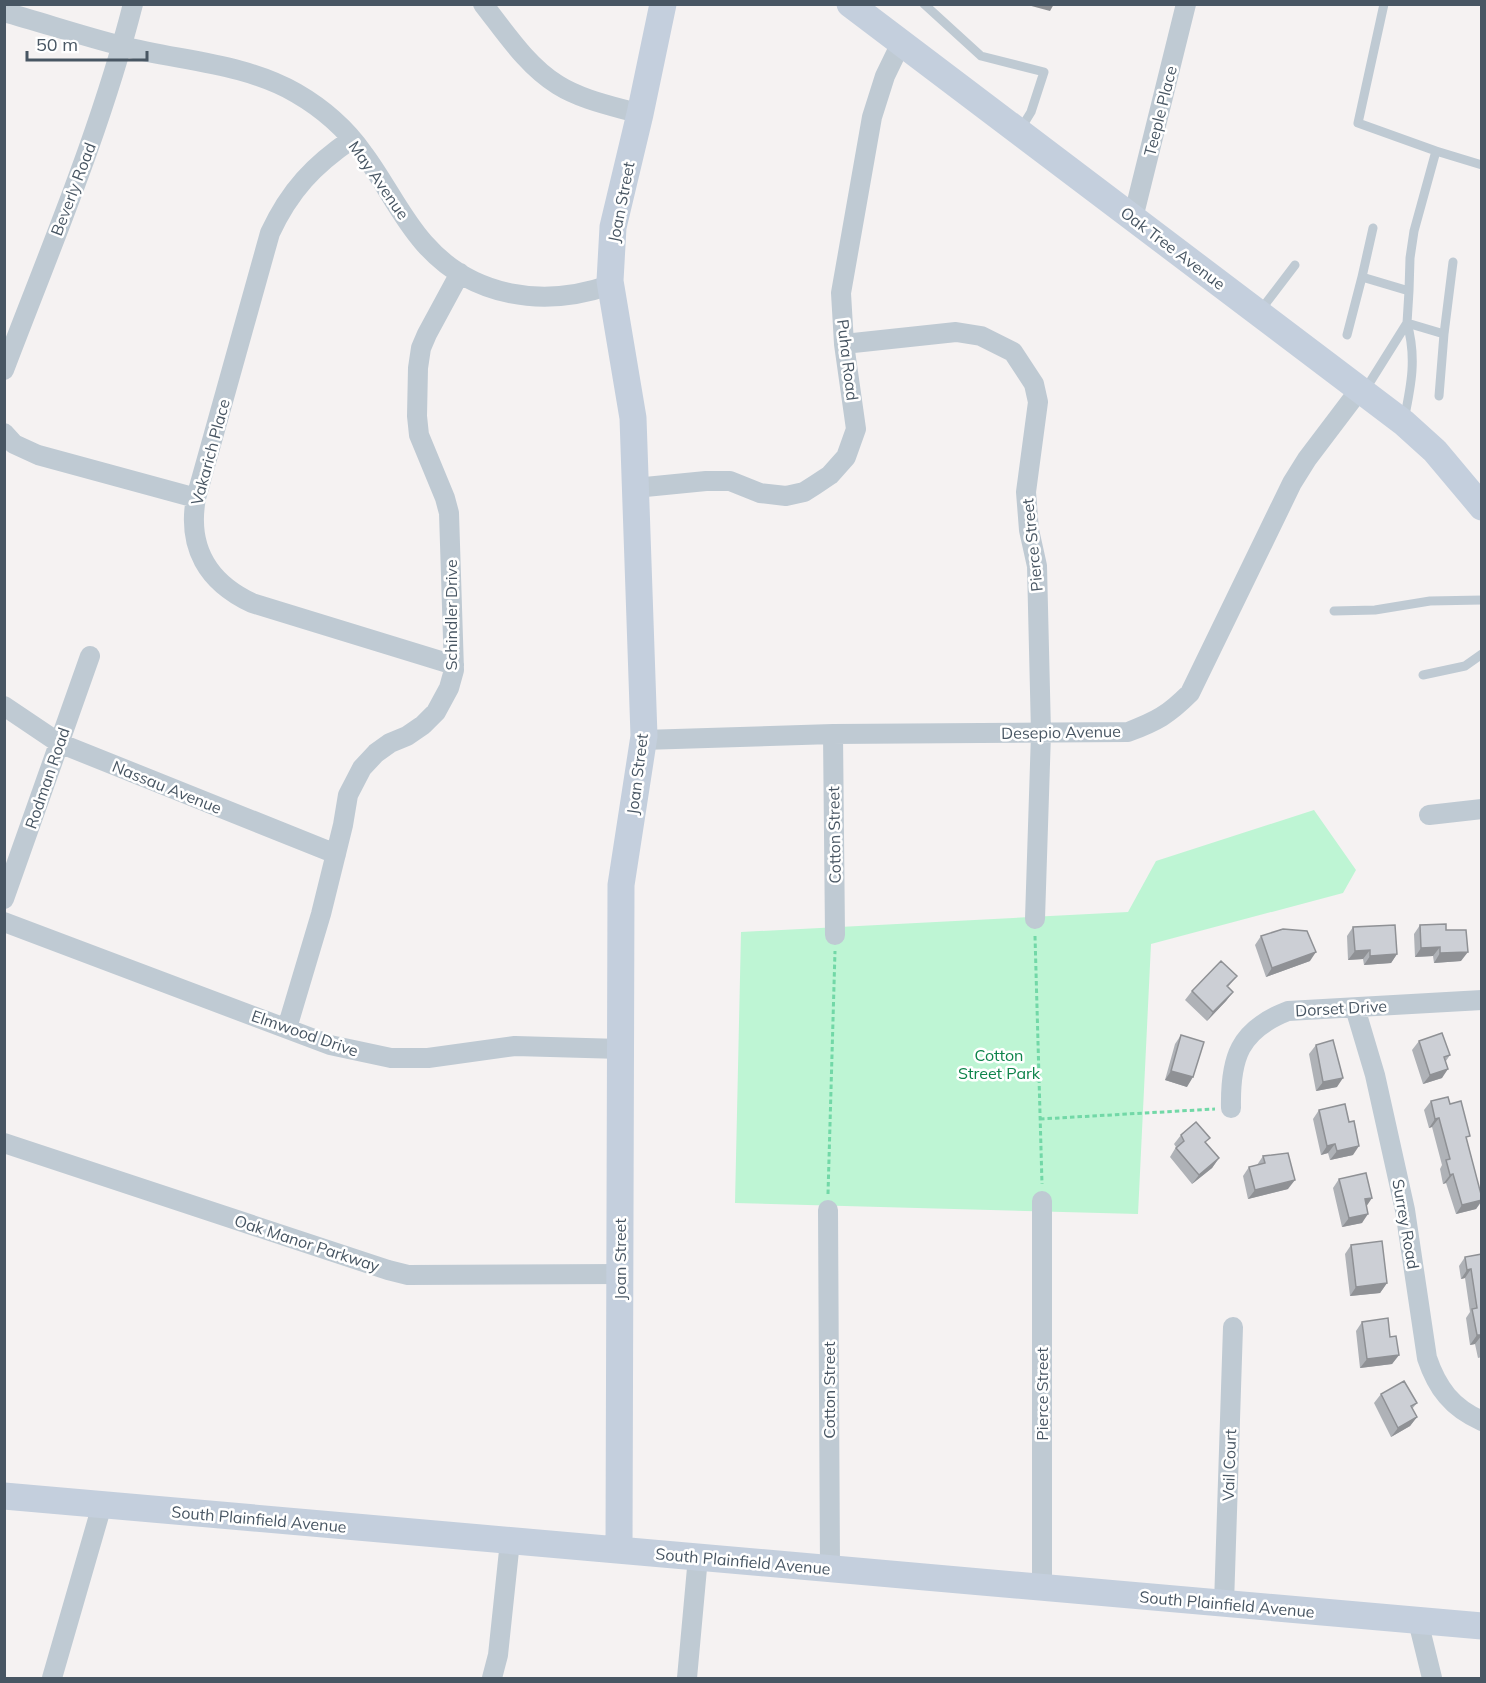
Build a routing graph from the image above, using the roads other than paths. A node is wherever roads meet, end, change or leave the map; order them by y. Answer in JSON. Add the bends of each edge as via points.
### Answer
{"nodes":[{"id":1,"x":133,"y":4,"type":"edge"},
{"id":2,"x":483,"y":4,"type":"edge"},
{"id":3,"x":663,"y":4,"type":"edge"},
{"id":4,"x":850,"y":4,"type":"edge"},
{"id":5,"x":924,"y":4,"type":"edge"},
{"id":6,"x":1186,"y":4,"type":"edge"},
{"id":7,"x":1384,"y":4,"type":"edge"},
{"id":8,"x":4,"y":12,"type":"edge"},
{"id":9,"x":902,"y":43,"type":"junction"},
{"id":10,"x":122,"y":46,"type":"junction"},
{"id":11,"x":640,"y":114,"type":"junction"},
{"id":12,"x":1019,"y":132,"type":"junction"},
{"id":13,"x":352,"y":139,"type":"junction"},
{"id":14,"x":1436,"y":151,"type":"junction"},
{"id":15,"x":1482,"y":165,"type":"edge"},
{"id":16,"x":1133,"y":218,"type":"junction"},
{"id":17,"x":1373,"y":228,"type":"dead end"},
{"id":18,"x":1453,"y":262,"type":"dead end"},
{"id":19,"x":1294,"y":265,"type":"dead end"},
{"id":20,"x":460,"y":273,"type":"junction"},
{"id":21,"x":1362,"y":277,"type":"junction"},
{"id":22,"x":610,"y":285,"type":"junction"},
{"id":23,"x":1409,"y":291,"type":"junction"},
{"id":24,"x":1259,"y":313,"type":"junction"},
{"id":25,"x":1407,"y":323,"type":"junction"},
{"id":26,"x":1444,"y":334,"type":"junction"},
{"id":27,"x":1347,"y":335,"type":"dead end"},
{"id":28,"x":844,"y":344,"type":"junction"},
{"id":29,"x":4,"y":370,"type":"edge"},
{"id":30,"x":1362,"y":390,"type":"junction"},
{"id":31,"x":1439,"y":396,"type":"dead end"},
{"id":32,"x":1404,"y":423,"type":"junction"},
{"id":33,"x":4,"y":433,"type":"edge"},
{"id":34,"x":635,"y":488,"type":"junction"},
{"id":35,"x":196,"y":498,"type":"junction"},
{"id":36,"x":1482,"y":507,"type":"edge"},
{"id":37,"x":1482,"y":600,"type":"edge"},
{"id":38,"x":1334,"y":611,"type":"dead end"},
{"id":39,"x":1482,"y":654,"type":"edge"},
{"id":40,"x":90,"y":656,"type":"dead end"},
{"id":41,"x":454,"y":665,"type":"junction"},
{"id":42,"x":1423,"y":675,"type":"dead end"},
{"id":43,"x":4,"y":706,"type":"edge"},
{"id":44,"x":1041,"y":733,"type":"junction"},
{"id":45,"x":833,"y":734,"type":"junction"},
{"id":46,"x":643,"y":740,"type":"junction"},
{"id":47,"x":59,"y":743,"type":"junction"},
{"id":48,"x":1482,"y":809,"type":"edge"},
{"id":49,"x":1430,"y":815,"type":"dead end"},
{"id":50,"x":336,"y":854,"type":"junction"},
{"id":51,"x":4,"y":899,"type":"edge"},
{"id":52,"x":1035,"y":919,"type":"road end"},
{"id":53,"x":4,"y":922,"type":"edge"},
{"id":54,"x":835,"y":935,"type":"road end"},
{"id":55,"x":1482,"y":1000,"type":"edge"},
{"id":56,"x":1355,"y":1008,"type":"junction"},
{"id":57,"x":287,"y":1028,"type":"junction"},
{"id":58,"x":621,"y":1048,"type":"junction"},
{"id":59,"x":1231,"y":1108,"type":"road end"},
{"id":60,"x":4,"y":1143,"type":"edge"},
{"id":61,"x":1042,"y":1201,"type":"road end"},
{"id":62,"x":828,"y":1210,"type":"road end"},
{"id":63,"x":620,"y":1274,"type":"junction"},
{"id":64,"x":1233,"y":1327,"type":"dead end"},
{"id":65,"x":1482,"y":1421,"type":"edge"},
{"id":66,"x":4,"y":1496,"type":"edge"},
{"id":67,"x":102,"y":1505,"type":"junction"},
{"id":68,"x":510,"y":1541,"type":"junction"},
{"id":69,"x":619,"y":1550,"type":"junction"},
{"id":70,"x":698,"y":1557,"type":"junction"},
{"id":71,"x":830,"y":1569,"type":"junction"},
{"id":72,"x":1042,"y":1588,"type":"junction"},
{"id":73,"x":1224,"y":1604,"type":"junction"},
{"id":74,"x":1418,"y":1621,"type":"junction"},
{"id":75,"x":1482,"y":1626,"type":"edge"},
{"id":76,"x":52,"y":1678,"type":"edge"},
{"id":77,"x":492,"y":1678,"type":"edge"},
{"id":78,"x":687,"y":1678,"type":"edge"},
{"id":79,"x":1432,"y":1678,"type":"edge"}],
"edges":[{"from":1,"to":10,"type":"street","name":"Beverly Road"},
{"from":2,"to":11,"type":"street","via":[[527,58],[557,84]]},
{"from":3,"to":11,"type":"street","name":"Joan Street"},
{"from":4,"to":9,"type":"street","name":"Oak Tree Avenue"},
{"from":5,"to":12,"type":"lane","via":[[981,56],[1044,72]]},
{"from":6,"to":16,"type":"street","name":"Teeple Place"},
{"from":7,"to":14,"type":"lane","via":[[1358,123]]},
{"from":8,"to":10,"type":"street","name":"May Avenue"},
{"from":9,"to":12,"type":"street","name":"Oak Tree Avenue"},
{"from":9,"to":28,"type":"street","name":"Puha Road","via":[[878,96],[863,159],[841,293]]},
{"from":10,"to":13,"type":"street","name":"May Avenue","via":[[276,82],[315,105]]},
{"from":10,"to":29,"type":"street","name":"Beverly Road","via":[[85,163]]},
{"from":11,"to":22,"type":"street","name":"Joan Street","via":[[613,227]]},
{"from":12,"to":16,"type":"street","name":"Oak Tree Avenue"},
{"from":13,"to":20,"type":"street","name":"May Avenue","via":[[423,242]]},
{"from":13,"to":35,"type":"street","name":"Vakarich Place","via":[[300,182],[270,233]]},
{"from":14,"to":15,"type":"lane"},
{"from":14,"to":23,"type":"lane","via":[[1414,231]]},
{"from":16,"to":24,"type":"street","name":"Oak Tree Avenue"},
{"from":17,"to":21,"type":"lane"},
{"from":18,"to":26,"type":"lane"},
{"from":19,"to":24,"type":"lane"},
{"from":20,"to":22,"type":"street","name":"May Avenue","via":[[492,288],[526,296],[568,296]]},
{"from":20,"to":41,"type":"street","name":"Schindler Drive","via":[[421,348],[417,397],[419,435],[449,513]]},
{"from":21,"to":23,"type":"lane"},
{"from":21,"to":27,"type":"lane"},
{"from":22,"to":34,"type":"street","name":"Joan Street","via":[[633,418]]},
{"from":23,"to":25,"type":"lane"},
{"from":24,"to":30,"type":"street","name":"Oak Tree Avenue"},
{"from":25,"to":26,"type":"lane"},
{"from":25,"to":30,"type":"lane"},
{"from":25,"to":32,"type":"lane","via":[[1413,343],[1412,378]]},
{"from":26,"to":31,"type":"lane"},
{"from":28,"to":34,"type":"street","name":"Puha Road","via":[[856,429],[846,457],[830,475],[804,492],[786,496],[760,493],[730,481]]},
{"from":28,"to":44,"type":"street","name":"Pierce Street","via":[[956,332],[981,336],[1013,352],[1034,384],[1038,402],[1026,492],[1036,566]]},
{"from":30,"to":32,"type":"street","name":"Oak Tree Avenue"},
{"from":30,"to":44,"type":"street","name":"Desepio Avenue","via":[[1292,483],[1190,693],[1171,713],[1128,732]]},
{"from":32,"to":36,"type":"street","name":"Oak Tree Avenue","via":[[1435,451]]},
{"from":33,"to":35,"type":"street","via":[[14,444],[38,455]]},
{"from":34,"to":46,"type":"street","name":"Joan Street"},
{"from":35,"to":41,"type":"street","name":"Vakarich Place","via":[[193,520],[200,555],[215,578],[236,596]]},
{"from":37,"to":38,"type":"lane"},
{"from":39,"to":42,"type":"lane","via":[[1466,666]]},
{"from":40,"to":47,"type":"street","name":"Rodman Road"},
{"from":41,"to":50,"type":"street","name":"Schindler Drive","via":[[449,688],[436,712],[407,736],[376,753],[357,776],[345,805]]},
{"from":43,"to":47,"type":"street","name":"Nassau Avenue"},
{"from":44,"to":45,"type":"street","name":"Desepio Avenue"},
{"from":44,"to":52,"type":"street","name":"Pierce Street"},
{"from":45,"to":46,"type":"street","name":"Desepio Avenue"},
{"from":45,"to":54,"type":"street","name":"Cotton Street"},
{"from":46,"to":58,"type":"street","name":"Joan Street","via":[[621,885]]},
{"from":47,"to":50,"type":"street","name":"Nassau Avenue"},
{"from":47,"to":51,"type":"street","name":"Rodman Road"},
{"from":48,"to":49,"type":"street"},
{"from":50,"to":57,"type":"street","name":"Schindler Drive"},
{"from":53,"to":57,"type":"street","name":"Elmwood Drive"},
{"from":55,"to":56,"type":"street","name":"Dorset Drive"},
{"from":56,"to":59,"type":"street","name":"Dorset Drive","via":[[1288,1011],[1257,1027],[1245,1039],[1232,1068]]},
{"from":56,"to":65,"type":"street","name":"Surrey Road","via":[[1375,1075],[1405,1210],[1427,1358],[1442,1392],[1461,1410]]},
{"from":57,"to":58,"type":"street","name":"Elmwood Drive","via":[[330,1045],[392,1058],[429,1058],[515,1046]]},
{"from":58,"to":63,"type":"street","name":"Joan Street"},
{"from":60,"to":63,"type":"street","name":"Oak Manor Parkway","via":[[408,1275]]},
{"from":61,"to":72,"type":"street","name":"Pierce Street"},
{"from":62,"to":71,"type":"street","name":"Cotton Street"},
{"from":63,"to":69,"type":"street","name":"Joan Street"},
{"from":64,"to":73,"type":"street","name":"Vail Court"},
{"from":66,"to":67,"type":"street","name":"South Plainfield Avenue"},
{"from":67,"to":68,"type":"street","name":"South Plainfield Avenue"},
{"from":67,"to":76,"type":"street"},
{"from":68,"to":69,"type":"street","name":"South Plainfield Avenue"},
{"from":68,"to":77,"type":"street"},
{"from":69,"to":70,"type":"street","name":"South Plainfield Avenue"},
{"from":70,"to":71,"type":"street","name":"South Plainfield Avenue"},
{"from":70,"to":78,"type":"street"},
{"from":71,"to":72,"type":"street","name":"South Plainfield Avenue"},
{"from":72,"to":73,"type":"street","name":"South Plainfield Avenue"},
{"from":73,"to":74,"type":"street","name":"South Plainfield Avenue"},
{"from":74,"to":75,"type":"street","name":"South Plainfield Avenue"},
{"from":74,"to":79,"type":"street"}]}
